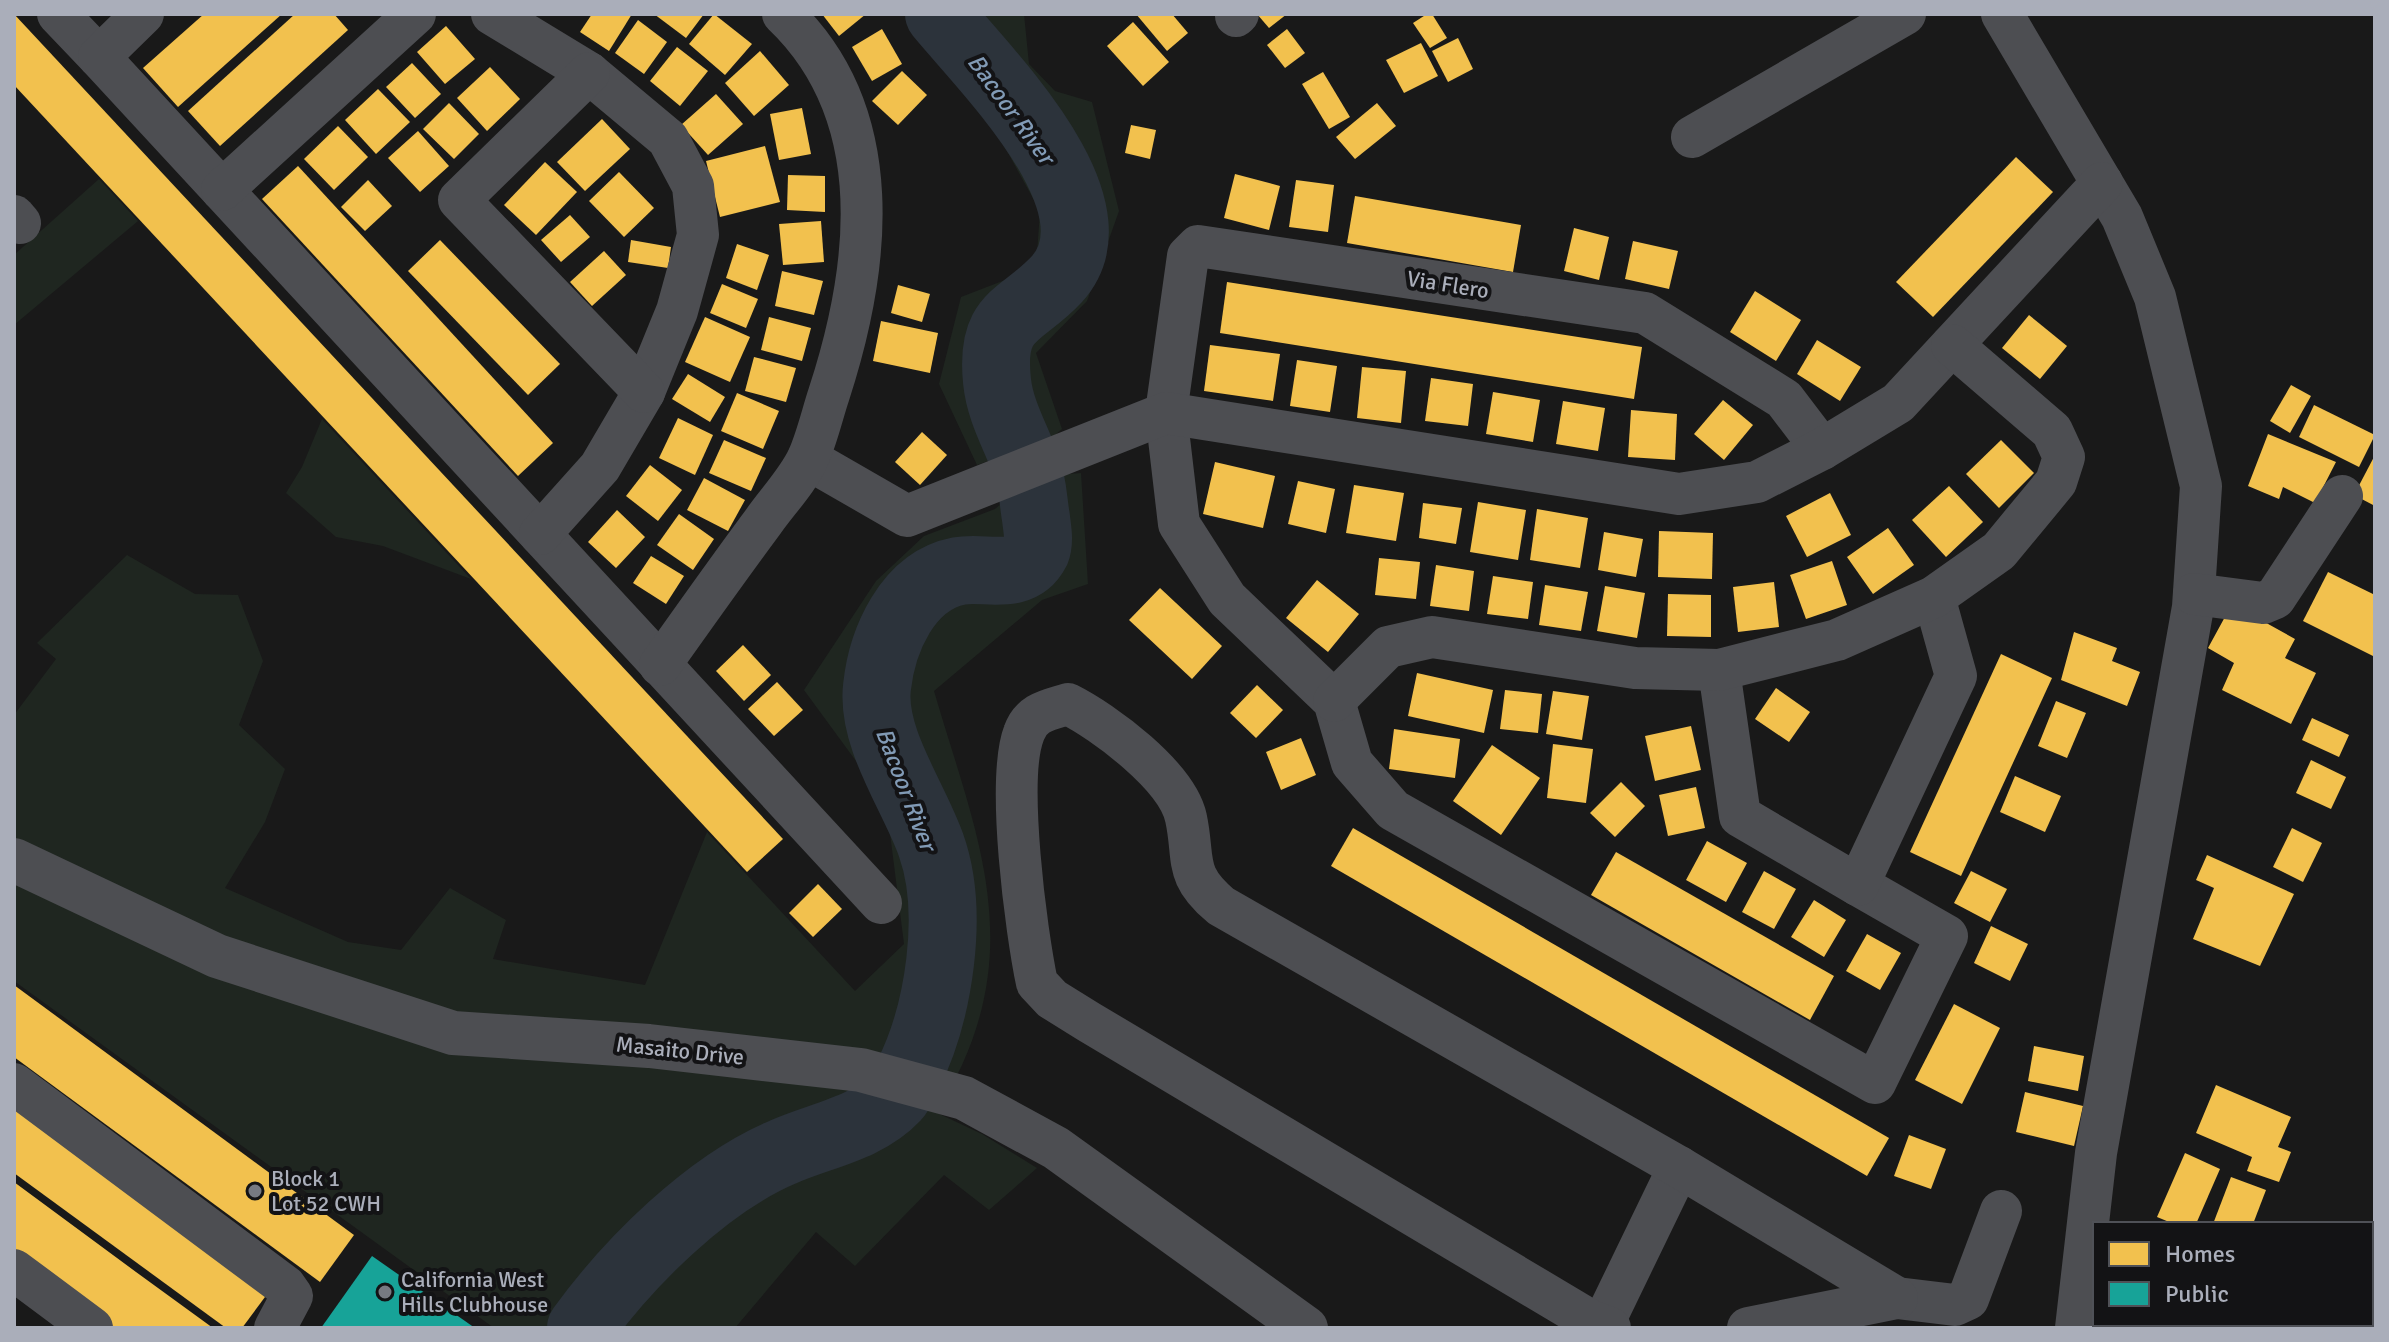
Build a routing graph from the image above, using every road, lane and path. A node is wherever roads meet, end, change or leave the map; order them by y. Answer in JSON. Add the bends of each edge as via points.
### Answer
{"nodes":[{"id":1,"x":58,"y":14,"type":"edge"},
{"id":2,"x":143,"y":14,"type":"edge"},
{"id":3,"x":415,"y":14,"type":"edge"},
{"id":4,"x":492,"y":14,"type":"edge"},
{"id":5,"x":783,"y":14,"type":"edge"},
{"id":6,"x":1905,"y":14,"type":"edge"},
{"id":7,"x":2002,"y":14,"type":"edge"},
{"id":8,"x":99,"y":57,"type":"junction"},
{"id":9,"x":589,"y":73,"type":"junction"},
{"id":10,"x":1692,"y":137,"type":"dead end"},
{"id":11,"x":2102,"y":183,"type":"junction"},
{"id":12,"x":222,"y":190,"type":"junction"},
{"id":13,"x":1952,"y":345,"type":"junction"},
{"id":14,"x":644,"y":392,"type":"junction"},
{"id":15,"x":1166,"y":413,"type":"junction"},
{"id":16,"x":1822,"y":449,"type":"junction"},
{"id":17,"x":808,"y":459,"type":"junction"},
{"id":18,"x":2342,"y":496,"type":"dead end"},
{"id":19,"x":540,"y":534,"type":"junction"},
{"id":20,"x":2194,"y":594,"type":"junction"},
{"id":21,"x":1934,"y":597,"type":"junction"},
{"id":22,"x":660,"y":665,"type":"junction"},
{"id":23,"x":1719,"y":670,"type":"junction"},
{"id":24,"x":1334,"y":701,"type":"junction"},
{"id":25,"x":14,"y":860,"type":"edge"},
{"id":26,"x":1858,"y":885,"type":"junction"},
{"id":27,"x":881,"y":903,"type":"dead end"},
{"id":28,"x":14,"y":1084,"type":"edge"},
{"id":29,"x":1679,"y":1167,"type":"junction"},
{"id":30,"x":2001,"y":1211,"type":"dead end"},
{"id":31,"x":14,"y":1270,"type":"edge"},
{"id":32,"x":1897,"y":1298,"type":"junction"},
{"id":33,"x":48,"y":1312,"type":"edge"},
{"id":34,"x":1598,"y":1326,"type":"edge"},
{"id":35,"x":92,"y":1328,"type":"edge"},
{"id":36,"x":275,"y":1328,"type":"edge"},
{"id":37,"x":1306,"y":1328,"type":"edge"},
{"id":38,"x":1748,"y":1328,"type":"edge"},
{"id":39,"x":2076,"y":1328,"type":"edge"}],
"edges":[{"from":1,"to":8,"type":"street"},
{"from":2,"to":8,"type":"street"},
{"from":3,"to":12,"type":"street"},
{"from":4,"to":9,"type":"street"},
{"from":5,"to":17,"type":"street","via":[[804,34],[833,84],[853,135],[863,191],[862,242],[844,348]]},
{"from":6,"to":10,"type":"street"},
{"from":7,"to":11,"type":"street"},
{"from":8,"to":12,"type":"street"},
{"from":9,"to":14,"type":"street","via":[[668,139],[693,186],[698,235],[677,311]]},
{"from":9,"to":14,"type":"street","via":[[459,200]]},
{"from":11,"to":13,"type":"street"},
{"from":11,"to":20,"type":"street","via":[[2155,297],[2201,486]]},
{"from":12,"to":19,"type":"street"},
{"from":13,"to":16,"type":"street","via":[[1898,403]]},
{"from":13,"to":21,"type":"street","via":[[2052,431],[2064,457],[2056,482],[1999,551]]},
{"from":14,"to":19,"type":"street","via":[[600,467]]},
{"from":15,"to":16,"type":"street","via":[[1679,494],[1757,482]]},
{"from":15,"to":16,"type":"street","name":"Via Flero","via":[[1188,256],[1198,246],[1645,313],[1784,399]]},
{"from":15,"to":17,"type":"street","via":[[907,516]]},
{"from":15,"to":24,"type":"street","via":[[1179,524],[1227,599]]},
{"from":17,"to":22,"type":"street"},
{"from":18,"to":20,"type":"street","via":[[2275,598],[2263,603]]},
{"from":19,"to":22,"type":"street"},
{"from":20,"to":39,"type":"street","via":[[2096,1153]]},
{"from":21,"to":23,"type":"street","via":[[1837,640]]},
{"from":21,"to":26,"type":"street","via":[[1956,676]]},
{"from":22,"to":27,"type":"street"},
{"from":23,"to":24,"type":"street","via":[[1635,668],[1432,637],[1388,647]]},
{"from":23,"to":26,"type":"street","via":[[1740,816]]},
{"from":24,"to":26,"type":"street","via":[[1352,763],[1393,810],[1875,1083],[1947,936]]},
{"from":25,"to":37,"type":"street","name":"Masaito Drive","via":[[217,956],[453,1033],[649,1046],[861,1070],[964,1098],[1056,1148]]},
{"from":28,"to":36,"type":"street","via":[[285,1286],[292,1296]]},
{"from":29,"to":32,"type":"street"},
{"from":29,"to":34,"type":"street"},
{"from":29,"to":34,"type":"street","via":[[1221,906],[1201,890],[1189,859],[1186,815],[1162,777],[1091,716],[1068,704],[1036,714],[1024,731],[1015,776],[1037,983],[1052,999]]},
{"from":30,"to":32,"type":"street","via":[[1968,1299],[1955,1305]]},
{"from":31,"to":33,"type":"street"},
{"from":32,"to":38,"type":"street"},
{"from":33,"to":35,"type":"street"}]}
